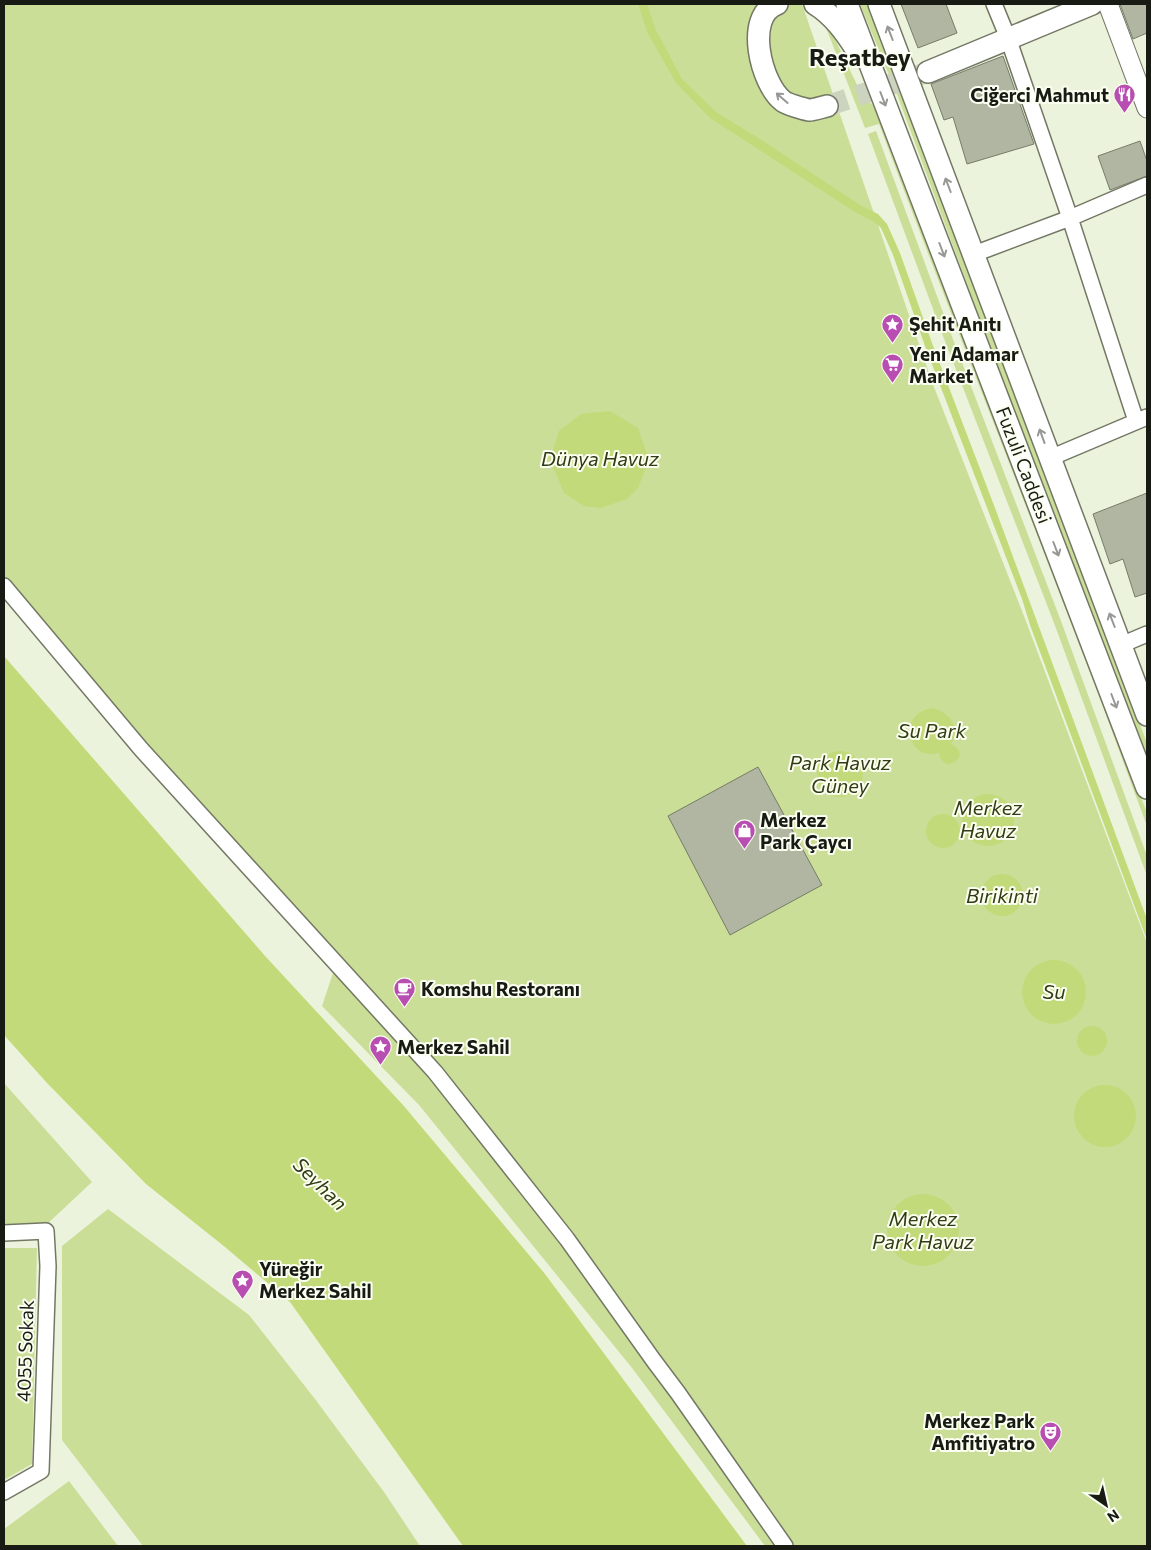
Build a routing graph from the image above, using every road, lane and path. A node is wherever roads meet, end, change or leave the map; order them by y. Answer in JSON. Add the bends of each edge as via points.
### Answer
{"nodes":[{"id":1,"x":777,"y":4,"type":"edge"},
{"id":2,"x":815,"y":4,"type":"edge"},
{"id":3,"x":847,"y":4,"type":"edge"},
{"id":4,"x":879,"y":4,"type":"edge"},
{"id":5,"x":994,"y":4,"type":"edge"},
{"id":6,"x":1092,"y":4,"type":"edge"},
{"id":7,"x":1108,"y":4,"type":"edge"},
{"id":8,"x":1002,"y":41,"type":"junction"},
{"id":9,"x":901,"y":62,"type":"junction"},
{"id":10,"x":928,"y":72,"type":"tunnel mouth"},
{"id":11,"x":872,"y":73,"type":"junction"},
{"id":12,"x":1144,"y":88,"type":"edge"},
{"id":13,"x":828,"y":106,"type":"tunnel mouth"},
{"id":14,"x":1147,"y":108,"type":"edge"},
{"id":15,"x":1147,"y":185,"type":"edge"},
{"id":16,"x":1070,"y":218,"type":"junction"},
{"id":17,"x":974,"y":254,"type":"junction"},
{"id":18,"x":1141,"y":419,"type":"edge"},
{"id":19,"x":1050,"y":458,"type":"junction"},
{"id":20,"x":4,"y":586,"type":"edge"},
{"id":21,"x":1147,"y":634,"type":"edge"},
{"id":22,"x":1121,"y":645,"type":"junction"},
{"id":23,"x":1147,"y":715,"type":"edge"},
{"id":24,"x":1147,"y":788,"type":"edge"},
{"id":25,"x":4,"y":1233,"type":"edge"},
{"id":26,"x":4,"y":1492,"type":"edge"},
{"id":27,"x":785,"y":1546,"type":"edge"}],
"edges":[{"from":13,"to":1,"type":"main road","one_way":true,"via":[[809,110],[784,102],[765,74],[758,36],[762,18]]},
{"from":2,"to":11,"type":"main road","via":[[844,31]]},
{"from":3,"to":11,"type":"main road","name":"Fuzuli Caddesi"},
{"from":9,"to":4,"type":"main road","name":"Fuzuli Caddesi","one_way":true},
{"from":5,"to":8,"type":"street"},
{"from":6,"to":8,"type":"main road"},
{"from":7,"to":12,"type":"street"},
{"from":8,"to":9,"type":"main road","via":[[976,44],[927,66]]},
{"from":8,"to":10,"type":"main road"},
{"from":8,"to":16,"type":"street"},
{"from":17,"to":9,"type":"main road","name":"Fuzuli Caddesi","one_way":true},
{"from":11,"to":24,"type":"main road","name":"Fuzuli Caddesi","one_way":true},
{"from":12,"to":14,"type":"street"},
{"from":15,"to":16,"type":"street"},
{"from":16,"to":17,"type":"street"},
{"from":16,"to":18,"type":"street"},
{"from":19,"to":17,"type":"main road","name":"Fuzuli Caddesi","one_way":true},
{"from":18,"to":19,"type":"street"},
{"from":22,"to":19,"type":"main road","name":"Fuzuli Caddesi","one_way":true},
{"from":20,"to":27,"type":"street","via":[[140,749],[435,1072],[567,1239]]},
{"from":21,"to":22,"type":"street"},
{"from":22,"to":23,"type":"main road","name":"Fuzuli Caddesi"},
{"from":25,"to":26,"type":"street","name":"4055 Sokak","via":[[46,1231],[48,1266],[42,1471]]}]}
